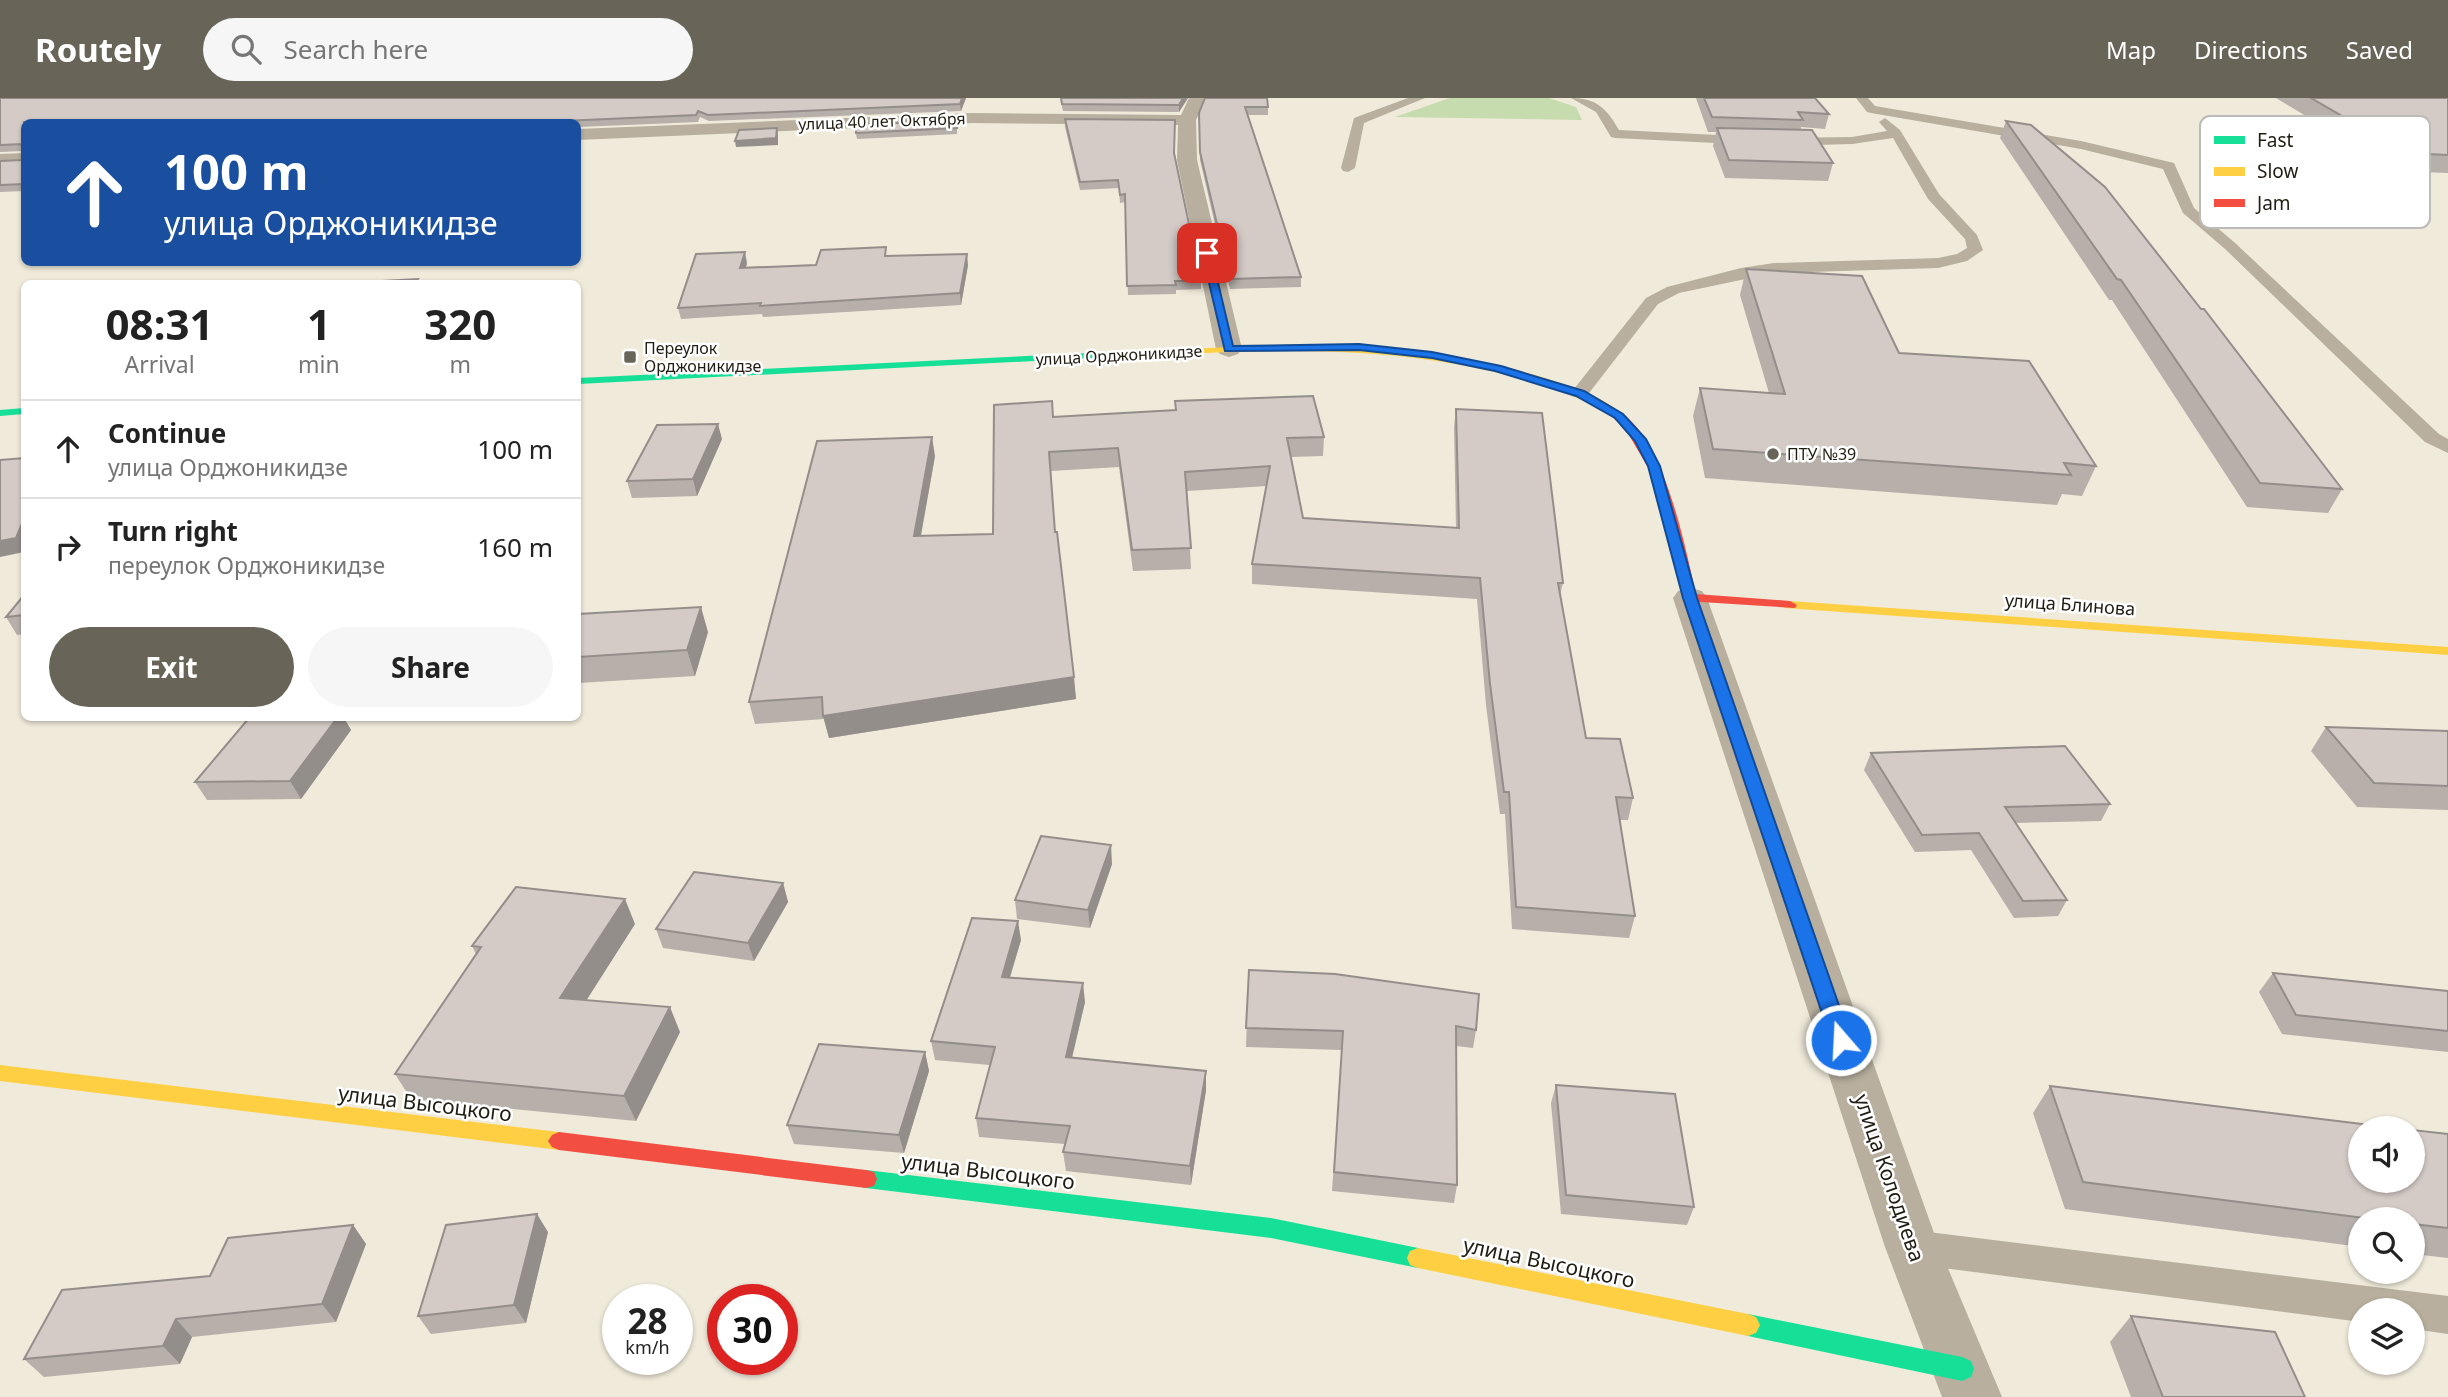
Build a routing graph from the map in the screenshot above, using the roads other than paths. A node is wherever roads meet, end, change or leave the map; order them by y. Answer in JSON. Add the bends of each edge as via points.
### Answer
{"nodes":[{"id":1,"x":1198,"y":98,"type":"edge"},
{"id":2,"x":1419,"y":98,"type":"edge"},
{"id":3,"x":1577,"y":98,"type":"edge"},
{"id":4,"x":1867,"y":103,"type":"edge"},
{"id":5,"x":1187,"y":120,"type":"junction"},
{"id":6,"x":1896,"y":133,"type":"junction"},
{"id":7,"x":581,"y":135,"type":"edge"},
{"id":8,"x":21,"y":159,"type":"edge"},
{"id":9,"x":0,"y":160,"type":"edge"},
{"id":10,"x":1348,"y":168,"type":"dead end"},
{"id":11,"x":2200,"y":220,"type":"edge"},
{"id":12,"x":2209,"y":228,"type":"edge"},
{"id":13,"x":1229,"y":349,"type":"junction"},
{"id":14,"x":581,"y":382,"type":"edge"},
{"id":15,"x":1580,"y":394,"type":"junction"},
{"id":16,"x":21,"y":411,"type":"edge"},
{"id":17,"x":0,"y":413,"type":"edge"},
{"id":18,"x":2448,"y":447,"type":"edge"},
{"id":19,"x":1690,"y":598,"type":"junction"},
{"id":20,"x":2448,"y":650,"type":"edge"},
{"id":21,"x":0,"y":1073,"type":"edge"},
{"id":22,"x":1912,"y":1247,"type":"junction"},
{"id":23,"x":2448,"y":1315,"type":"edge"},
{"id":24,"x":1967,"y":1383,"type":"edge"}],
"edges":[{"from":1,"to":5,"type":"street"},
{"from":2,"to":10,"type":"lane","via":[[1357,121]]},
{"from":3,"to":6,"type":"lane","via":[[1601,110],[1615,134],[1776,142],[1875,141]]},
{"from":4,"to":6,"type":"lane"},
{"from":4,"to":11,"type":"lane","via":[[2169,166],[2188,210]]},
{"from":5,"to":7,"type":"street","name":"улица 40 лет Октября","via":[[972,118]]},
{"from":5,"to":13,"type":"street","via":[[1187,160]]},
{"from":6,"to":15,"type":"lane","via":[[1933,196],[1972,238],[1975,250],[1938,263],[1774,268],[1673,290],[1652,301]]},
{"from":8,"to":9,"type":"street"},
{"from":12,"to":18,"type":"lane","via":[[2432,438]]},
{"from":13,"to":14,"type":"main road","name":"улица Орджоникидзе"},
{"from":13,"to":15,"type":"main road","name":"улица Орджоникидзе","via":[[1359,347],[1432,355],[1497,368]]},
{"from":15,"to":19,"type":"main road","name":"улица Орджоникидзе","via":[[1619,416],[1640,439],[1654,466]]},
{"from":16,"to":17,"type":"main road"},
{"from":19,"to":20,"type":"main road","name":"улица Блинова"},
{"from":19,"to":22,"type":"street","name":"улица Колодиева"},
{"from":21,"to":24,"type":"main road","name":"улица Высоцкого","via":[[1271,1228]]},
{"from":22,"to":23,"type":"lane"},
{"from":22,"to":24,"type":"street","name":"улица Колодиева"}]}
